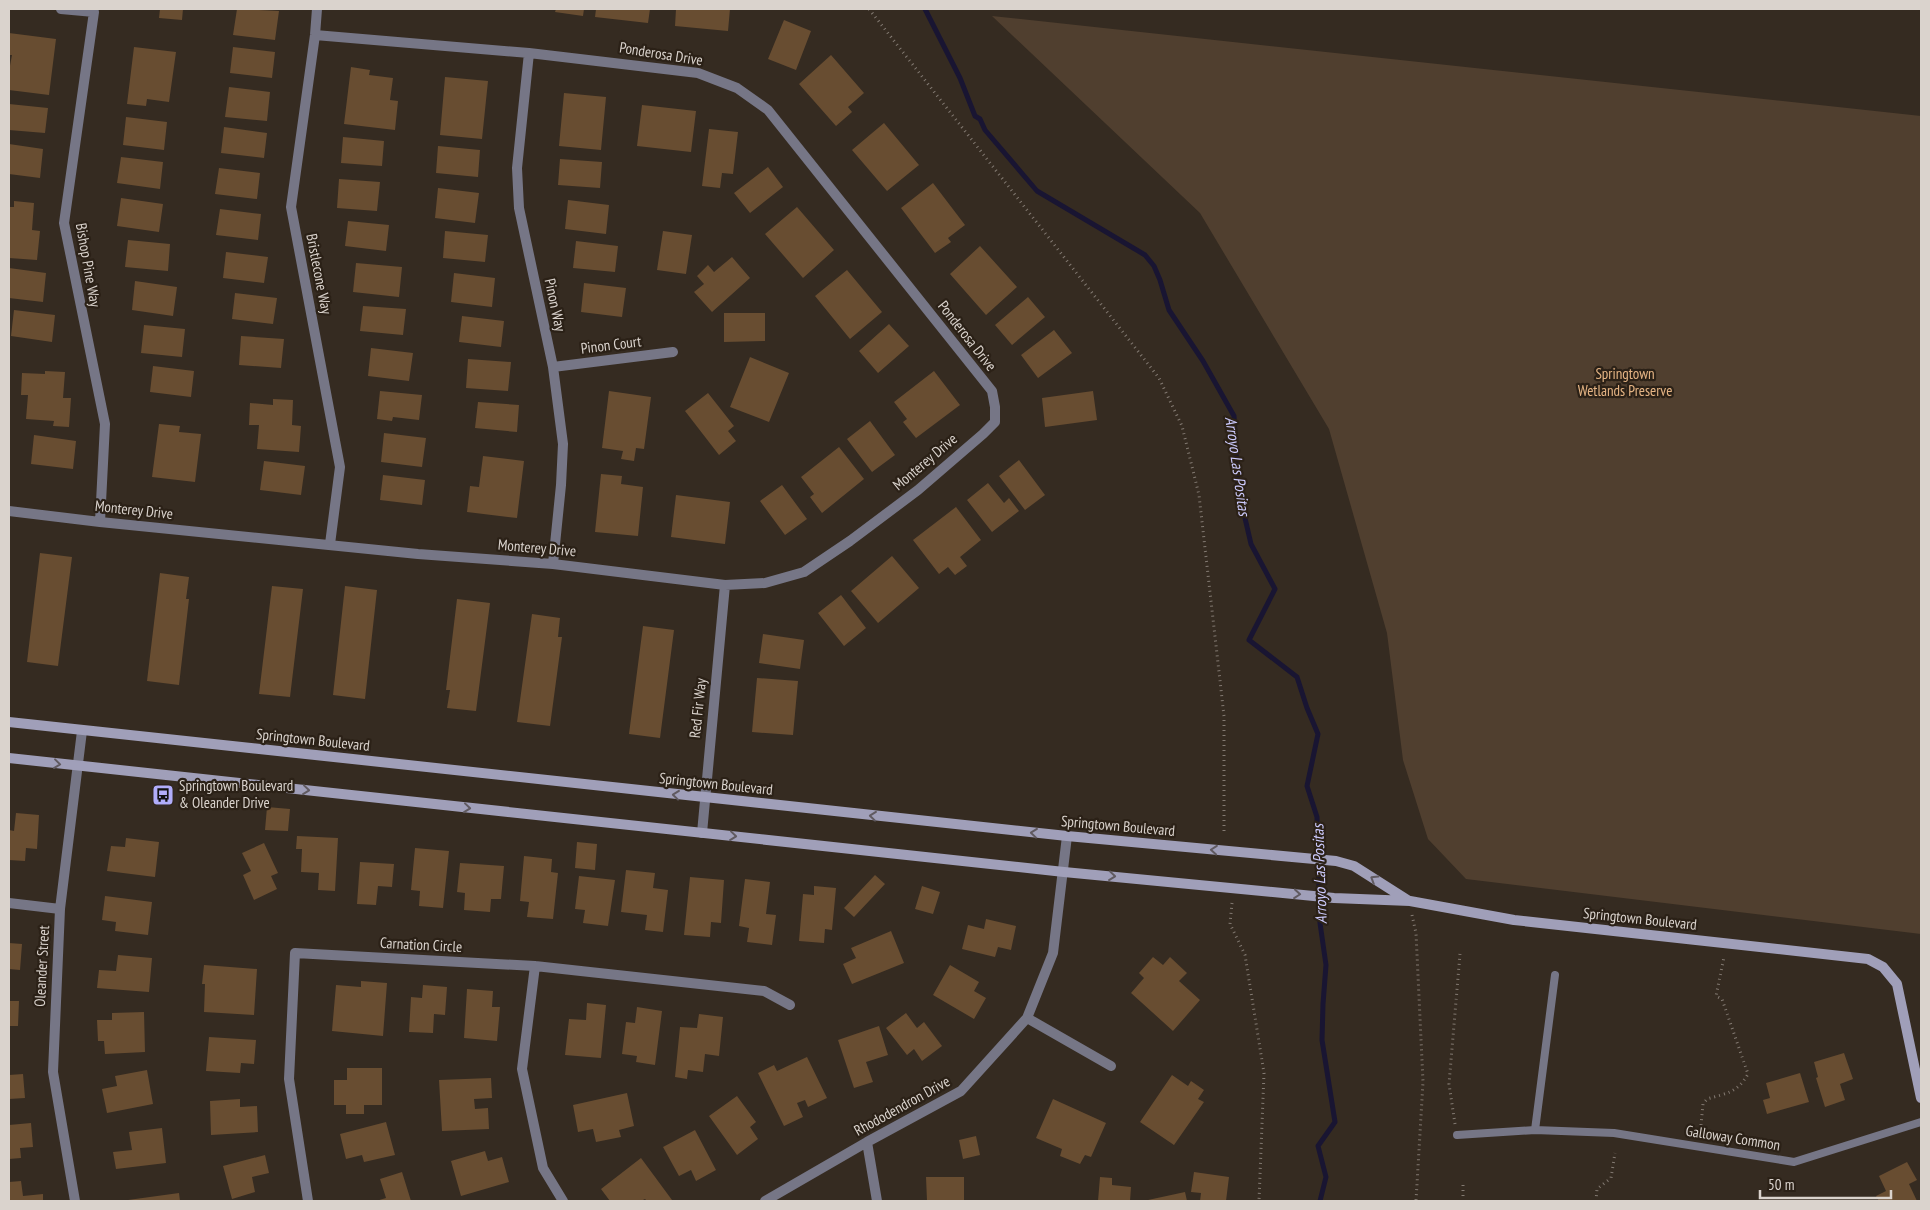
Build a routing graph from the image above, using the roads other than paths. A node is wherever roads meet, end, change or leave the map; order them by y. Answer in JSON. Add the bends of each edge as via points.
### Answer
{"nodes":[{"id":1,"x":61,"y":9,"type":"edge"},
{"id":2,"x":317,"y":9,"type":"edge"},
{"id":3,"x":315,"y":35,"type":"junction"},
{"id":4,"x":528,"y":53,"type":"junction"},
{"id":5,"x":673,"y":352,"type":"dead end"},
{"id":6,"x":553,"y":367,"type":"junction"},
{"id":7,"x":995,"y":407,"type":"joint"},
{"id":8,"x":9,"y":511,"type":"edge"},
{"id":9,"x":100,"y":522,"type":"junction"},
{"id":10,"x":330,"y":544,"type":"junction"},
{"id":11,"x":553,"y":564,"type":"junction"},
{"id":12,"x":725,"y":585,"type":"junction"},
{"id":13,"x":9,"y":722,"type":"edge"},
{"id":14,"x":82,"y":730,"type":"junction"},
{"id":15,"x":9,"y":758,"type":"edge"},
{"id":16,"x":78,"y":766,"type":"junction"},
{"id":17,"x":706,"y":798,"type":"junction"},
{"id":18,"x":702,"y":833,"type":"junction"},
{"id":19,"x":1067,"y":836,"type":"junction"},
{"id":20,"x":1064,"y":872,"type":"junction"},
{"id":21,"x":1410,"y":901,"type":"junction"},
{"id":22,"x":9,"y":903,"type":"edge"},
{"id":23,"x":60,"y":909,"type":"junction"},
{"id":24,"x":535,"y":966,"type":"junction"},
{"id":25,"x":1556,"y":975,"type":"dead end"},
{"id":26,"x":790,"y":1005,"type":"dead end"},
{"id":27,"x":1028,"y":1018,"type":"junction"},
{"id":28,"x":1111,"y":1066,"type":"dead end"},
{"id":29,"x":1921,"y":1098,"type":"edge"},
{"id":30,"x":1921,"y":1122,"type":"edge"},
{"id":31,"x":1535,"y":1130,"type":"junction"},
{"id":32,"x":1457,"y":1135,"type":"road end"},
{"id":33,"x":866,"y":1142,"type":"junction"},
{"id":34,"x":75,"y":1201,"type":"edge"},
{"id":35,"x":308,"y":1201,"type":"edge"},
{"id":36,"x":563,"y":1201,"type":"edge"},
{"id":37,"x":765,"y":1201,"type":"edge"},
{"id":38,"x":877,"y":1201,"type":"edge"}],
"edges":[{"from":1,"to":9,"type":"street","name":"Bishop Pine Way","via":[[94,12],[64,224],[105,424]]},
{"from":2,"to":3,"type":"street","name":"Bristlecone Way"},
{"from":3,"to":4,"type":"street","name":"Ponderosa Drive"},
{"from":3,"to":10,"type":"street","name":"Bristlecone Way","via":[[291,207],[340,467]]},
{"from":4,"to":6,"type":"street","name":"Pinon Way","via":[[517,168],[519,208]]},
{"from":4,"to":7,"type":"street","name":"Ponderosa Drive","via":[[698,73],[737,88],[768,110],[992,391]]},
{"from":5,"to":6,"type":"street","name":"Pinon Court"},
{"from":6,"to":11,"type":"street","name":"Pinon Way","via":[[563,444]]},
{"from":7,"to":12,"type":"street","name":"Monterey Drive","via":[[995,422],[983,434],[918,490],[804,572],[765,582]]},
{"from":8,"to":9,"type":"street","name":"Monterey Drive"},
{"from":9,"to":10,"type":"street","name":"Monterey Drive"},
{"from":10,"to":11,"type":"street","name":"Monterey Drive"},
{"from":11,"to":12,"type":"street","name":"Monterey Drive"},
{"from":12,"to":17,"type":"street","name":"Red Fir Way"},
{"from":13,"to":14,"type":"street","name":"Springtown Boulevard"},
{"from":14,"to":16,"type":"street","name":"Oleander Street"},
{"from":17,"to":14,"type":"street","name":"Springtown Boulevard","one_way":true},
{"from":15,"to":16,"type":"street","name":"Springtown Boulevard","one_way":true},
{"from":16,"to":18,"type":"street","name":"Springtown Boulevard","one_way":true},
{"from":16,"to":23,"type":"street","name":"Oleander Street"},
{"from":17,"to":18,"type":"street","name":"Red Fir Way"},
{"from":19,"to":17,"type":"street","name":"Springtown Boulevard","one_way":true},
{"from":18,"to":20,"type":"street","name":"Springtown Boulevard","one_way":true},
{"from":19,"to":20,"type":"street","name":"Rhododendron Drive"},
{"from":21,"to":19,"type":"street","name":"Springtown Boulevard","one_way":true,"via":[[1354,866],[1336,861]]},
{"from":20,"to":21,"type":"street","name":"Springtown Boulevard","one_way":true,"via":[[1334,898]]},
{"from":20,"to":27,"type":"street","name":"Rhododendron Drive","via":[[1053,953]]},
{"from":21,"to":29,"type":"street","name":"Springtown Boulevard","via":[[1514,920],[1868,959],[1883,967],[1897,984]]},
{"from":22,"to":23,"type":"street"},
{"from":23,"to":34,"type":"street","name":"Oleander Street","via":[[52,1072]]},
{"from":24,"to":26,"type":"street","name":"Carnation Circle","via":[[764,991]]},
{"from":24,"to":35,"type":"street","name":"Carnation Circle","via":[[295,953],[289,1079]]},
{"from":24,"to":36,"type":"street","via":[[522,1069],[543,1168]]},
{"from":25,"to":31,"type":"lane"},
{"from":27,"to":28,"type":"street"},
{"from":27,"to":33,"type":"street","name":"Rhododendron Drive","via":[[961,1091]]},
{"from":30,"to":31,"type":"lane","name":"Galloway Common","via":[[1794,1162],[1614,1133]]},
{"from":31,"to":32,"type":"lane","name":"Galloway Common"},
{"from":33,"to":37,"type":"street","name":"Rhododendron Drive"},
{"from":33,"to":38,"type":"street"}]}
